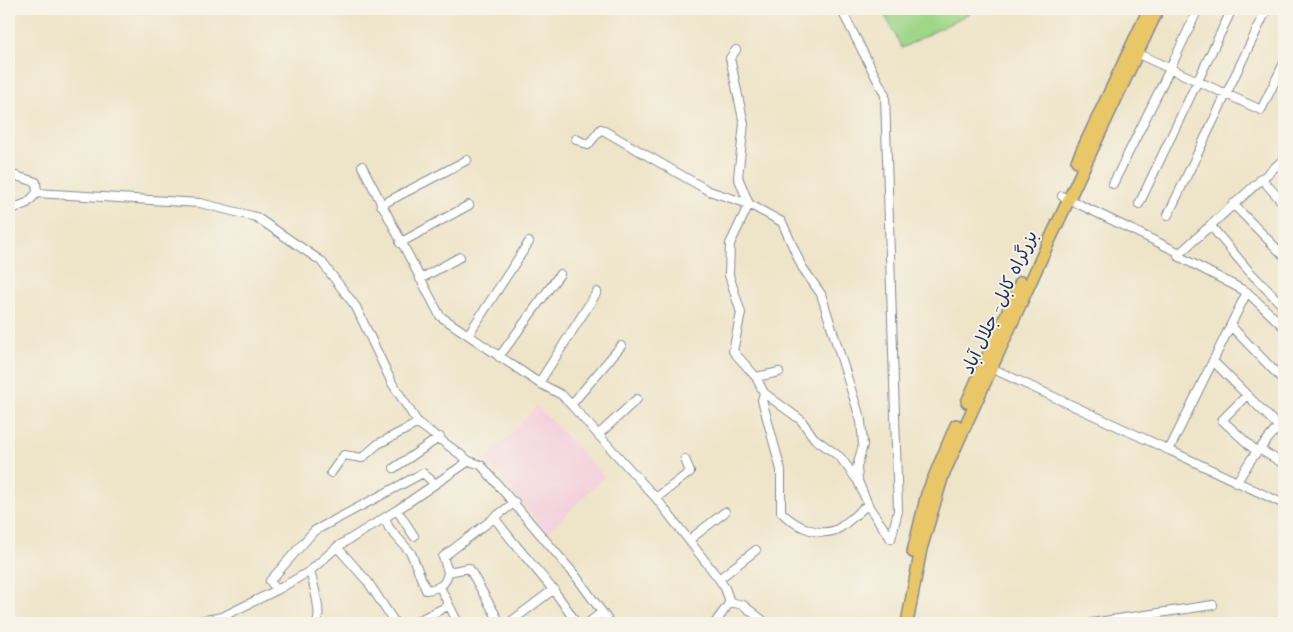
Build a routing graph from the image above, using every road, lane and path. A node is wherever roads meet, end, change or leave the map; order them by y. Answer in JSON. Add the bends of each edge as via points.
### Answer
{"nodes":[{"id":1,"x":841,"y":9,"type":"edge"},
{"id":2,"x":1149,"y":9,"type":"edge"},
{"id":3,"x":1158,"y":9,"type":"edge"},
{"id":4,"x":1198,"y":9,"type":"edge"},
{"id":5,"x":1232,"y":9,"type":"edge"},
{"id":6,"x":1267,"y":9,"type":"edge"},
{"id":7,"x":736,"y":50,"type":"dead end"},
{"id":8,"x":1136,"y":53,"type":"junction"},
{"id":9,"x":1284,"y":63,"type":"edge"},
{"id":10,"x":1170,"y":69,"type":"junction"},
{"id":11,"x":1198,"y":81,"type":"junction"},
{"id":12,"x":1228,"y":94,"type":"junction"},
{"id":13,"x":576,"y":138,"type":"dead end"},
{"id":14,"x":1284,"y":158,"type":"edge"},
{"id":15,"x":466,"y":160,"type":"dead end"},
{"id":16,"x":362,"y":166,"type":"dead end"},
{"id":17,"x":9,"y":174,"type":"edge"},
{"id":18,"x":1261,"y":178,"type":"junction"},
{"id":19,"x":1113,"y":184,"type":"dead end"},
{"id":20,"x":37,"y":194,"type":"junction"},
{"id":21,"x":1065,"y":197,"type":"junction"},
{"id":22,"x":749,"y":204,"type":"junction"},
{"id":23,"x":1138,"y":204,"type":"dead end"},
{"id":24,"x":1233,"y":204,"type":"junction"},
{"id":25,"x":1284,"y":204,"type":"edge"},
{"id":26,"x":381,"y":205,"type":"junction"},
{"id":27,"x":469,"y":205,"type":"dead end"},
{"id":28,"x":9,"y":210,"type":"edge"},
{"id":29,"x":1168,"y":216,"type":"dead end"},
{"id":30,"x":1210,"y":225,"type":"junction"},
{"id":31,"x":400,"y":242,"type":"junction"},
{"id":32,"x":529,"y":242,"type":"dead end"},
{"id":33,"x":1180,"y":253,"type":"junction"},
{"id":34,"x":1284,"y":256,"type":"edge"},
{"id":35,"x":460,"y":257,"type":"dead end"},
{"id":36,"x":560,"y":274,"type":"dead end"},
{"id":37,"x":420,"y":279,"type":"junction"},
{"id":38,"x":597,"y":292,"type":"dead end"},
{"id":39,"x":1247,"y":292,"type":"junction"},
{"id":40,"x":1284,"y":307,"type":"edge"},
{"id":41,"x":1231,"y":326,"type":"junction"},
{"id":42,"x":1284,"y":327,"type":"edge"},
{"id":43,"x":468,"y":335,"type":"junction"},
{"id":44,"x":621,"y":346,"type":"dead end"},
{"id":45,"x":499,"y":357,"type":"junction"},
{"id":46,"x":1213,"y":361,"type":"junction"},
{"id":47,"x":991,"y":368,"type":"junction"},
{"id":48,"x":780,"y":372,"type":"dead end"},
{"id":49,"x":756,"y":377,"type":"junction"},
{"id":50,"x":1284,"y":380,"type":"edge"},
{"id":51,"x":539,"y":383,"type":"junction"},
{"id":52,"x":764,"y":393,"type":"junction"},
{"id":53,"x":1246,"y":395,"type":"junction"},
{"id":54,"x":637,"y":398,"type":"dead end"},
{"id":55,"x":571,"y":405,"type":"junction"},
{"id":56,"x":1284,"y":420,"type":"edge"},
{"id":57,"x":418,"y":424,"type":"junction"},
{"id":58,"x":1281,"y":429,"type":"edge"},
{"id":59,"x":598,"y":435,"type":"junction"},
{"id":60,"x":440,"y":437,"type":"junction"},
{"id":61,"x":1169,"y":450,"type":"junction"},
{"id":62,"x":1258,"y":450,"type":"junction"},
{"id":63,"x":685,"y":459,"type":"dead end"},
{"id":64,"x":469,"y":461,"type":"junction"},
{"id":65,"x":1284,"y":464,"type":"edge"},
{"id":66,"x":394,"y":468,"type":"dead end"},
{"id":67,"x":331,"y":473,"type":"dead end"},
{"id":68,"x":858,"y":481,"type":"junction"},
{"id":69,"x":1236,"y":483,"type":"junction"},
{"id":70,"x":435,"y":484,"type":"junction"},
{"id":71,"x":656,"y":498,"type":"junction"},
{"id":72,"x":515,"y":502,"type":"junction"},
{"id":73,"x":868,"y":504,"type":"junction"},
{"id":74,"x":1284,"y":504,"type":"edge"},
{"id":75,"x":397,"y":510,"type":"junction"},
{"id":76,"x":724,"y":512,"type":"dead end"},
{"id":77,"x":494,"y":517,"type":"junction"},
{"id":78,"x":385,"y":518,"type":"junction"},
{"id":79,"x":414,"y":536,"type":"dead end"},
{"id":80,"x":689,"y":540,"type":"junction"},
{"id":81,"x":337,"y":546,"type":"junction"},
{"id":82,"x":756,"y":550,"type":"dead end"},
{"id":83,"x":310,"y":571,"type":"junction"},
{"id":84,"x":448,"y":572,"type":"junction"},
{"id":85,"x":719,"y":579,"type":"junction"},
{"id":86,"x":440,"y":588,"type":"junction"},
{"id":87,"x":554,"y":589,"type":"junction"},
{"id":88,"x":277,"y":590,"type":"junction"},
{"id":89,"x":730,"y":602,"type":"junction"},
{"id":90,"x":1213,"y":605,"type":"dead end"},
{"id":91,"x":448,"y":606,"type":"junction"},
{"id":92,"x":601,"y":613,"type":"junction"},
{"id":93,"x":185,"y":623,"type":"edge"},
{"id":94,"x":317,"y":623,"type":"edge"},
{"id":95,"x":395,"y":623,"type":"edge"},
{"id":96,"x":413,"y":623,"type":"edge"},
{"id":97,"x":458,"y":623,"type":"edge"},
{"id":98,"x":500,"y":623,"type":"edge"},
{"id":99,"x":509,"y":623,"type":"edge"},
{"id":100,"x":576,"y":623,"type":"edge"},
{"id":101,"x":588,"y":623,"type":"edge"},
{"id":102,"x":610,"y":623,"type":"edge"},
{"id":103,"x":715,"y":623,"type":"edge"},
{"id":104,"x":766,"y":623,"type":"edge"},
{"id":105,"x":900,"y":623,"type":"edge"},
{"id":106,"x":907,"y":623,"type":"edge"},
{"id":107,"x":1091,"y":623,"type":"edge"},
{"id":108,"x":1101,"y":623,"type":"edge"}],
"edges":[{"from":1,"to":73,"type":"street","via":[[885,96],[898,511],[891,539]]},
{"from":2,"to":21,"type":"highway","name":"بزرگراه کابل- جلال آباد"},
{"from":3,"to":8,"type":"highway","name":"بزرگراه کابل- جلال آباد"},
{"from":4,"to":10,"type":"street"},
{"from":5,"to":11,"type":"street"},
{"from":6,"to":12,"type":"street"},
{"from":7,"to":22,"type":"street","via":[[730,58],[744,124],[738,178]]},
{"from":8,"to":10,"type":"street"},
{"from":8,"to":21,"type":"highway","name":"بزرگراه کابل- جلال آباد"},
{"from":9,"to":12,"type":"street","via":[[1261,110]]},
{"from":10,"to":11,"type":"street"},
{"from":10,"to":19,"type":"street"},
{"from":11,"to":12,"type":"street"},
{"from":11,"to":23,"type":"street"},
{"from":12,"to":29,"type":"street"},
{"from":13,"to":22,"type":"street","via":[[588,145],[601,129],[708,191]]},
{"from":14,"to":18,"type":"street"},
{"from":15,"to":26,"type":"street"},
{"from":16,"to":26,"type":"street"},
{"from":17,"to":20,"type":"street","via":[[36,182]]},
{"from":18,"to":24,"type":"street"},
{"from":18,"to":25,"type":"street"},
{"from":20,"to":28,"type":"street","via":[[27,203]]},
{"from":20,"to":57,"type":"street","via":[[200,203],[256,217],[321,261],[356,306],[392,383]]},
{"from":21,"to":33,"type":"street"},
{"from":21,"to":47,"type":"highway","name":"بزرگراه کابل- جلال آباد"},
{"from":21,"to":105,"type":"highway","name":"بزرگراه کابل- جلال آباد","via":[[932,480],[914,548]]},
{"from":22,"to":49,"type":"street","via":[[730,244],[729,275],[741,313],[733,352]]},
{"from":22,"to":68,"type":"street","via":[[782,222],[802,266],[821,294],[861,421],[863,445],[857,467]]},
{"from":24,"to":30,"type":"street"},
{"from":24,"to":34,"type":"street"},
{"from":26,"to":31,"type":"street"},
{"from":27,"to":31,"type":"street"},
{"from":30,"to":33,"type":"street"},
{"from":30,"to":40,"type":"street"},
{"from":31,"to":37,"type":"street"},
{"from":32,"to":43,"type":"street"},
{"from":33,"to":39,"type":"street","via":[[1178,256]]},
{"from":35,"to":37,"type":"street"},
{"from":36,"to":45,"type":"street"},
{"from":37,"to":43,"type":"street","via":[[440,316]]},
{"from":38,"to":51,"type":"street"},
{"from":39,"to":41,"type":"street"},
{"from":39,"to":42,"type":"street"},
{"from":41,"to":46,"type":"street"},
{"from":41,"to":50,"type":"street"},
{"from":43,"to":45,"type":"street"},
{"from":44,"to":55,"type":"street"},
{"from":45,"to":51,"type":"street"},
{"from":46,"to":53,"type":"street"},
{"from":46,"to":61,"type":"street"},
{"from":47,"to":61,"type":"street"},
{"from":47,"to":106,"type":"highway","name":"بزرگراه کابل- جلال آباد","via":[[933,504]]},
{"from":48,"to":49,"type":"street"},
{"from":49,"to":52,"type":"street"},
{"from":51,"to":55,"type":"street","via":[[562,395]]},
{"from":52,"to":68,"type":"street","via":[[801,420],[814,438],[840,457]]},
{"from":52,"to":73,"type":"street","via":[[762,400],[781,470],[781,512],[793,524],[822,532],[839,528]]},
{"from":53,"to":58,"type":"street"},
{"from":53,"to":62,"type":"street","via":[[1222,420]]},
{"from":54,"to":59,"type":"street"},
{"from":55,"to":59,"type":"street"},
{"from":56,"to":58,"type":"street"},
{"from":57,"to":60,"type":"street"},
{"from":57,"to":67,"type":"street","via":[[378,444],[362,458],[345,454]]},
{"from":58,"to":62,"type":"street"},
{"from":59,"to":71,"type":"street"},
{"from":60,"to":64,"type":"street"},
{"from":60,"to":66,"type":"street"},
{"from":61,"to":69,"type":"street"},
{"from":62,"to":65,"type":"street"},
{"from":62,"to":69,"type":"street"},
{"from":63,"to":71,"type":"street","via":[[690,472]]},
{"from":64,"to":70,"type":"street"},
{"from":64,"to":72,"type":"street","via":[[481,464]]},
{"from":68,"to":73,"type":"street"},
{"from":69,"to":74,"type":"street"},
{"from":70,"to":75,"type":"street"},
{"from":70,"to":88,"type":"street","via":[[423,473],[314,530],[270,582]]},
{"from":71,"to":80,"type":"street"},
{"from":72,"to":77,"type":"street"},
{"from":72,"to":92,"type":"street","via":[[575,575]]},
{"from":75,"to":78,"type":"street"},
{"from":75,"to":79,"type":"street"},
{"from":76,"to":80,"type":"street"},
{"from":77,"to":84,"type":"street","via":[[443,557]]},
{"from":77,"to":87,"type":"street","via":[[514,545]]},
{"from":78,"to":81,"type":"street"},
{"from":78,"to":86,"type":"street","via":[[389,528],[411,553],[425,588]]},
{"from":80,"to":85,"type":"street"},
{"from":81,"to":83,"type":"street"},
{"from":81,"to":95,"type":"street","via":[[368,582]]},
{"from":82,"to":85,"type":"street"},
{"from":83,"to":88,"type":"street"},
{"from":83,"to":94,"type":"street","via":[[316,593]]},
{"from":84,"to":86,"type":"street"},
{"from":84,"to":98,"type":"street","via":[[469,568]]},
{"from":85,"to":89,"type":"street"},
{"from":86,"to":91,"type":"street"},
{"from":87,"to":99,"type":"street"},
{"from":87,"to":100,"type":"street"},
{"from":88,"to":93,"type":"street","via":[[222,617]]},
{"from":89,"to":103,"type":"street"},
{"from":89,"to":104,"type":"street","via":[[743,605]]},
{"from":90,"to":108,"type":"street"},
{"from":91,"to":96,"type":"street"},
{"from":91,"to":97,"type":"street"},
{"from":92,"to":101,"type":"street"},
{"from":92,"to":102,"type":"street"},
{"from":107,"to":108,"type":"street"}]}
